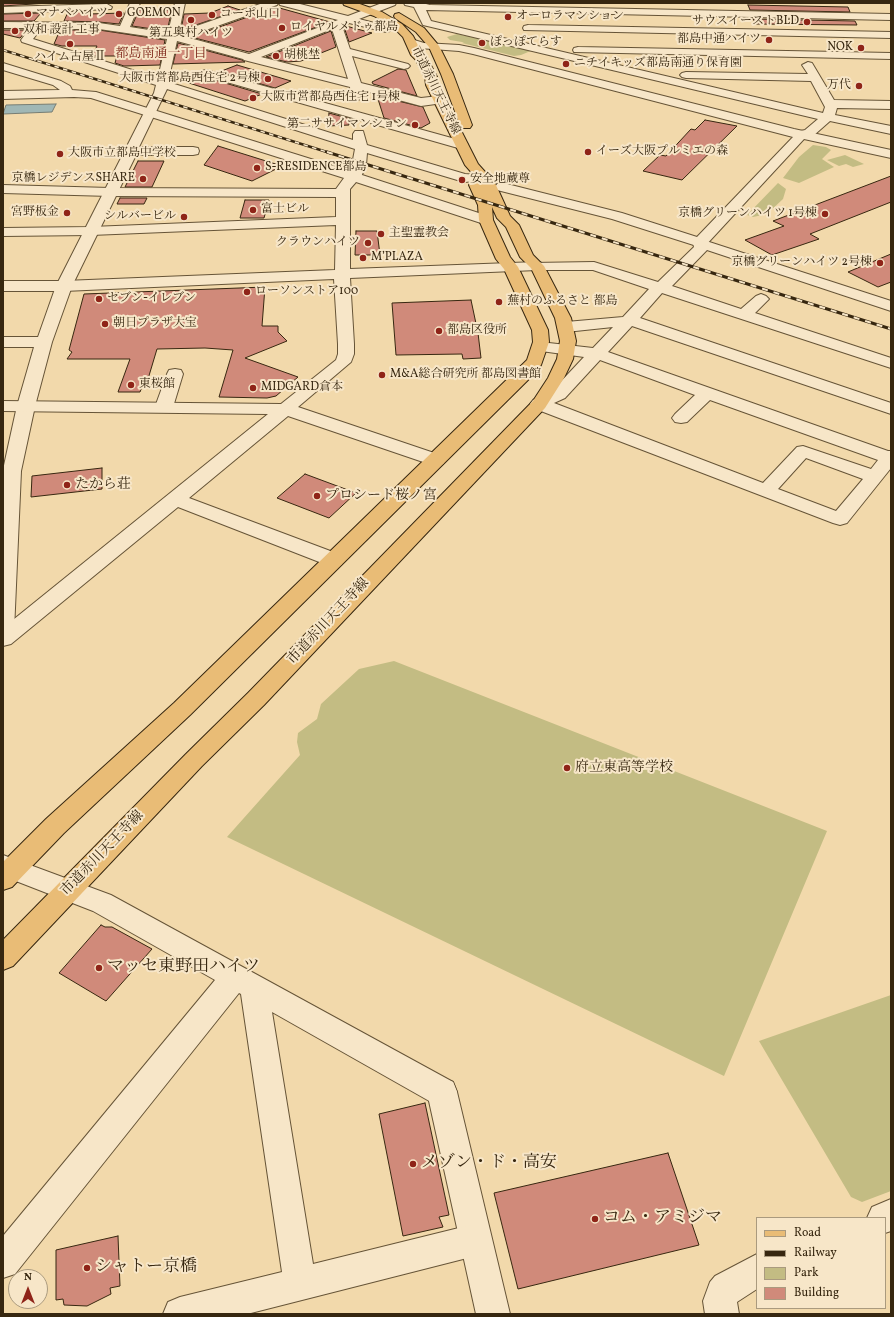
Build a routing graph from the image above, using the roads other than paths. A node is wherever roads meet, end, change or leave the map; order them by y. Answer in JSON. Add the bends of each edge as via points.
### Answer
{"nodes":[{"id":1,"x":135,"y":3,"type":"edge"},
{"id":2,"x":180,"y":3,"type":"edge"},
{"id":3,"x":273,"y":3,"type":"edge"},
{"id":4,"x":284,"y":3,"type":"edge"},
{"id":5,"x":348,"y":3,"type":"edge"},
{"id":6,"x":774,"y":3,"type":"edge"},
{"id":7,"x":414,"y":4,"type":"edge"},
{"id":8,"x":108,"y":5,"type":"edge"},
{"id":9,"x":378,"y":6,"type":"edge"},
{"id":10,"x":529,"y":6,"type":"edge"},
{"id":11,"x":3,"y":10,"type":"edge"},
{"id":12,"x":780,"y":15,"type":"junction"},
{"id":13,"x":891,"y":17,"type":"edge"},
{"id":14,"x":341,"y":22,"type":"junction"},
{"id":15,"x":3,"y":25,"type":"edge"},
{"id":16,"x":38,"y":25,"type":"junction"},
{"id":17,"x":528,"y":28,"type":"junction"},
{"id":18,"x":97,"y":30,"type":"junction"},
{"id":19,"x":124,"y":30,"type":"junction"},
{"id":20,"x":386,"y":30,"type":"dead end"},
{"id":21,"x":790,"y":33,"type":"junction"},
{"id":22,"x":891,"y":35,"type":"edge"},
{"id":23,"x":173,"y":36,"type":"junction"},
{"id":24,"x":411,"y":42,"type":"junction"},
{"id":25,"x":90,"y":47,"type":"dead end"},
{"id":26,"x":438,"y":47,"type":"junction"},
{"id":27,"x":531,"y":48,"type":"junction"},
{"id":28,"x":345,"y":51,"type":"junction"},
{"id":29,"x":802,"y":54,"type":"junction"},
{"id":30,"x":252,"y":56,"type":"junction"},
{"id":31,"x":891,"y":56,"type":"edge"},
{"id":32,"x":421,"y":58,"type":"junction"},
{"id":33,"x":85,"y":59,"type":"junction"},
{"id":34,"x":3,"y":66,"type":"edge"},
{"id":35,"x":404,"y":66,"type":"dead end"},
{"id":36,"x":643,"y":74,"type":"junction"},
{"id":37,"x":815,"y":78,"type":"junction"},
{"id":38,"x":185,"y":81,"type":"dead end"},
{"id":39,"x":356,"y":84,"type":"junction"},
{"id":40,"x":165,"y":88,"type":"junction"},
{"id":41,"x":67,"y":93,"type":"junction"},
{"id":42,"x":3,"y":95,"type":"edge"},
{"id":43,"x":439,"y":100,"type":"junction"},
{"id":44,"x":891,"y":106,"type":"edge"},
{"id":45,"x":829,"y":109,"type":"junction"},
{"id":46,"x":149,"y":112,"type":"junction"},
{"id":47,"x":358,"y":116,"type":"junction"},
{"id":48,"x":891,"y":130,"type":"edge"},
{"id":49,"x":470,"y":133,"type":"dead end"},
{"id":50,"x":801,"y":135,"type":"junction"},
{"id":51,"x":462,"y":145,"type":"junction"},
{"id":52,"x":362,"y":147,"type":"junction"},
{"id":53,"x":130,"y":151,"type":"junction"},
{"id":54,"x":193,"y":151,"type":"dead end"},
{"id":55,"x":891,"y":154,"type":"edge"},
{"id":56,"x":479,"y":168,"type":"junction"},
{"id":57,"x":354,"y":177,"type":"junction"},
{"id":58,"x":502,"y":187,"type":"junction"},
{"id":59,"x":3,"y":189,"type":"edge"},
{"id":60,"x":110,"y":192,"type":"junction"},
{"id":61,"x":343,"y":193,"type":"junction"},
{"id":62,"x":486,"y":220,"type":"junction"},
{"id":63,"x":342,"y":222,"type":"junction"},
{"id":64,"x":512,"y":225,"type":"junction"},
{"id":65,"x":91,"y":231,"type":"junction"},
{"id":66,"x":3,"y":232,"type":"edge"},
{"id":67,"x":700,"y":243,"type":"junction"},
{"id":68,"x":532,"y":262,"type":"junction"},
{"id":69,"x":511,"y":267,"type":"junction"},
{"id":70,"x":342,"y":274,"type":"junction"},
{"id":71,"x":3,"y":286,"type":"edge"},
{"id":72,"x":64,"y":286,"type":"junction"},
{"id":73,"x":660,"y":287,"type":"junction"},
{"id":74,"x":761,"y":299,"type":"dead end"},
{"id":75,"x":891,"y":306,"type":"edge"},
{"id":76,"x":744,"y":315,"type":"junction"},
{"id":77,"x":629,"y":320,"type":"junction"},
{"id":78,"x":566,"y":327,"type":"junction"},
{"id":79,"x":3,"y":342,"type":"edge"},
{"id":80,"x":44,"y":342,"type":"junction"},
{"id":81,"x":540,"y":347,"type":"junction"},
{"id":82,"x":567,"y":350,"type":"junction"},
{"id":83,"x":598,"y":354,"type":"junction"},
{"id":84,"x":891,"y":363,"type":"edge"},
{"id":85,"x":175,"y":374,"type":"dead end"},
{"id":86,"x":707,"y":393,"type":"junction"},
{"id":87,"x":539,"y":404,"type":"junction"},
{"id":88,"x":3,"y":406,"type":"edge"},
{"id":89,"x":26,"y":406,"type":"junction"},
{"id":90,"x":164,"y":407,"type":"junction"},
{"id":91,"x":286,"y":409,"type":"junction"},
{"id":92,"x":891,"y":409,"type":"edge"},
{"id":93,"x":681,"y":418,"type":"dead end"},
{"id":94,"x":436,"y":460,"type":"junction"},
{"id":95,"x":885,"y":467,"type":"edge"},
{"id":96,"x":8,"y":471,"type":"edge"},
{"id":97,"x":767,"y":490,"type":"junction"},
{"id":98,"x":175,"y":499,"type":"junction"},
{"id":99,"x":334,"y":560,"type":"junction"},
{"id":100,"x":3,"y":631,"type":"edge"},
{"id":101,"x":3,"y":639,"type":"edge"},
{"id":102,"x":6,"y":871,"type":"edge"},
{"id":103,"x":69,"y":890,"type":"junction"},
{"id":104,"x":3,"y":958,"type":"edge"},
{"id":105,"x":245,"y":982,"type":"junction"},
{"id":106,"x":475,"y":1240,"type":"junction"},
{"id":107,"x":3,"y":1262,"type":"edge"},
{"id":108,"x":756,"y":1272,"type":"edge"},
{"id":109,"x":300,"y":1284,"type":"junction"},
{"id":110,"x":180,"y":1314,"type":"edge"},
{"id":111,"x":493,"y":1314,"type":"edge"},
{"id":112,"x":722,"y":1314,"type":"edge"}],
"edges":[{"from":1,"to":19,"type":"street"},
{"from":2,"to":23,"type":"street"},
{"from":3,"to":23,"type":"street"},
{"from":4,"to":14,"type":"street"},
{"from":5,"to":9,"type":"main road","name":"市道赤川天王寺線"},
{"from":6,"to":12,"type":"street"},
{"from":7,"to":10,"type":"street","via":[[430,8]]},
{"from":7,"to":27,"type":"street","via":[[427,23]]},
{"from":8,"to":11,"type":"street"},
{"from":8,"to":18,"type":"street"},
{"from":9,"to":14,"type":"street"},
{"from":9,"to":24,"type":"main road","name":"市道赤川天王寺線"},
{"from":9,"to":26,"type":"main road","name":"市道赤川天王寺線","via":[[414,24]]},
{"from":10,"to":12,"type":"street"},
{"from":10,"to":17,"type":"street"},
{"from":12,"to":13,"type":"street"},
{"from":12,"to":21,"type":"street"},
{"from":14,"to":20,"type":"street"},
{"from":14,"to":28,"type":"street"},
{"from":14,"to":30,"type":"street"},
{"from":15,"to":16,"type":"street"},
{"from":16,"to":18,"type":"street"},
{"from":16,"to":33,"type":"street","via":[[26,40]]},
{"from":17,"to":21,"type":"street"},
{"from":17,"to":27,"type":"street"},
{"from":18,"to":19,"type":"street"},
{"from":19,"to":23,"type":"street"},
{"from":21,"to":22,"type":"street"},
{"from":21,"to":29,"type":"street"},
{"from":23,"to":30,"type":"street"},
{"from":23,"to":40,"type":"street"},
{"from":24,"to":26,"type":"street"},
{"from":24,"to":32,"type":"main road","name":"市道赤川天王寺線"},
{"from":25,"to":33,"type":"street"},
{"from":26,"to":32,"type":"street","via":[[425,51]]},
{"from":26,"to":49,"type":"main road","name":"市道赤川天王寺線","via":[[463,121]]},
{"from":26,"to":50,"type":"street","via":[[459,48],[498,57]]},
{"from":27,"to":29,"type":"street"},
{"from":27,"to":36,"type":"street"},
{"from":28,"to":35,"type":"street"},
{"from":28,"to":39,"type":"street"},
{"from":29,"to":31,"type":"street"},
{"from":29,"to":37,"type":"street"},
{"from":30,"to":39,"type":"street"},
{"from":30,"to":47,"type":"street","via":[[202,75]]},
{"from":32,"to":43,"type":"main road","name":"市道赤川天王寺線"},
{"from":33,"to":40,"type":"street"},
{"from":34,"to":41,"type":"street","via":[[57,83],[66,88]]},
{"from":36,"to":37,"type":"street"},
{"from":36,"to":45,"type":"street"},
{"from":37,"to":45,"type":"street"},
{"from":38,"to":40,"type":"street"},
{"from":39,"to":43,"type":"street","via":[[421,102]]},
{"from":39,"to":47,"type":"street"},
{"from":40,"to":46,"type":"street"},
{"from":40,"to":52,"type":"street"},
{"from":41,"to":42,"type":"street"},
{"from":41,"to":46,"type":"street","via":[[92,95]]},
{"from":43,"to":51,"type":"main road","name":"市道赤川天王寺線"},
{"from":44,"to":45,"type":"street"},
{"from":45,"to":48,"type":"street"},
{"from":45,"to":50,"type":"street","via":[[809,133]]},
{"from":46,"to":53,"type":"street"},
{"from":46,"to":57,"type":"street"},
{"from":47,"to":51,"type":"street"},
{"from":47,"to":52,"type":"street","via":[[359,143]]},
{"from":50,"to":55,"type":"street"},
{"from":50,"to":67,"type":"street"},
{"from":51,"to":56,"type":"main road","name":"市道赤川天王寺線"},
{"from":52,"to":56,"type":"street","via":[[464,178]]},
{"from":52,"to":57,"type":"street"},
{"from":53,"to":54,"type":"street"},
{"from":53,"to":60,"type":"street"},
{"from":56,"to":58,"type":"main road"},
{"from":56,"to":62,"type":"main road"},
{"from":56,"to":64,"type":"main road","name":"市道赤川天王寺線","via":[[504,218]]},
{"from":57,"to":61,"type":"street","via":[[344,186]]},
{"from":57,"to":62,"type":"street"},
{"from":58,"to":64,"type":"main road","via":[[519,218]]},
{"from":58,"to":67,"type":"street","via":[[617,216]]},
{"from":59,"to":60,"type":"street"},
{"from":60,"to":61,"type":"street"},
{"from":60,"to":65,"type":"street"},
{"from":61,"to":63,"type":"street"},
{"from":62,"to":69,"type":"main road","via":[[503,259]]},
{"from":63,"to":65,"type":"street"},
{"from":63,"to":70,"type":"street"},
{"from":64,"to":68,"type":"main road","name":"市道赤川天王寺線"},
{"from":65,"to":66,"type":"street"},
{"from":65,"to":72,"type":"street"},
{"from":67,"to":73,"type":"street","via":[[701,248]]},
{"from":67,"to":75,"type":"street"},
{"from":68,"to":69,"type":"street"},
{"from":68,"to":73,"type":"street","via":[[594,266]]},
{"from":68,"to":78,"type":"main road","name":"市道赤川天王寺線"},
{"from":69,"to":70,"type":"street"},
{"from":69,"to":81,"type":"main road","via":[[540,330]]},
{"from":70,"to":72,"type":"street"},
{"from":70,"to":91,"type":"street","via":[[346,344],[344,359],[337,368]]},
{"from":71,"to":72,"type":"street"},
{"from":72,"to":80,"type":"street"},
{"from":73,"to":76,"type":"street"},
{"from":73,"to":77,"type":"street"},
{"from":74,"to":76,"type":"street"},
{"from":76,"to":84,"type":"street"},
{"from":77,"to":78,"type":"street"},
{"from":77,"to":83,"type":"street"},
{"from":77,"to":92,"type":"street"},
{"from":78,"to":82,"type":"main road","name":"市道赤川天王寺線"},
{"from":79,"to":80,"type":"street"},
{"from":80,"to":89,"type":"street"},
{"from":81,"to":82,"type":"street"},
{"from":81,"to":94,"type":"main road","via":[[535,361],[526,372]]},
{"from":82,"to":83,"type":"street"},
{"from":82,"to":87,"type":"main road","name":"市道赤川天王寺線","via":[[562,368]]},
{"from":83,"to":86,"type":"street"},
{"from":83,"to":87,"type":"street","via":[[559,394]]},
{"from":85,"to":90,"type":"street"},
{"from":86,"to":93,"type":"street"},
{"from":86,"to":95,"type":"street"},
{"from":87,"to":97,"type":"street"},
{"from":87,"to":103,"type":"main road","name":"市道赤川天王寺線"},
{"from":88,"to":89,"type":"street"},
{"from":89,"to":90,"type":"street"},
{"from":89,"to":96,"type":"street"},
{"from":90,"to":91,"type":"street"},
{"from":91,"to":94,"type":"street"},
{"from":91,"to":98,"type":"street"},
{"from":94,"to":99,"type":"main road"},
{"from":95,"to":97,"type":"street","via":[[803,451]]},
{"from":95,"to":97,"type":"street","via":[[840,519]]},
{"from":96,"to":100,"type":"street"},
{"from":98,"to":99,"type":"street"},
{"from":98,"to":101,"type":"street"},
{"from":99,"to":102,"type":"main road","via":[[182,709]]},
{"from":102,"to":103,"type":"street"},
{"from":103,"to":104,"type":"main road","name":"市道赤川天王寺線"},
{"from":103,"to":105,"type":"street","via":[[102,903]]},
{"from":105,"to":106,"type":"street","via":[[442,1092]]},
{"from":105,"to":107,"type":"street"},
{"from":105,"to":109,"type":"street"},
{"from":106,"to":109,"type":"street"},
{"from":106,"to":111,"type":"street"},
{"from":108,"to":112,"type":"street","via":[[722,1294]]},
{"from":109,"to":110,"type":"street"}]}
